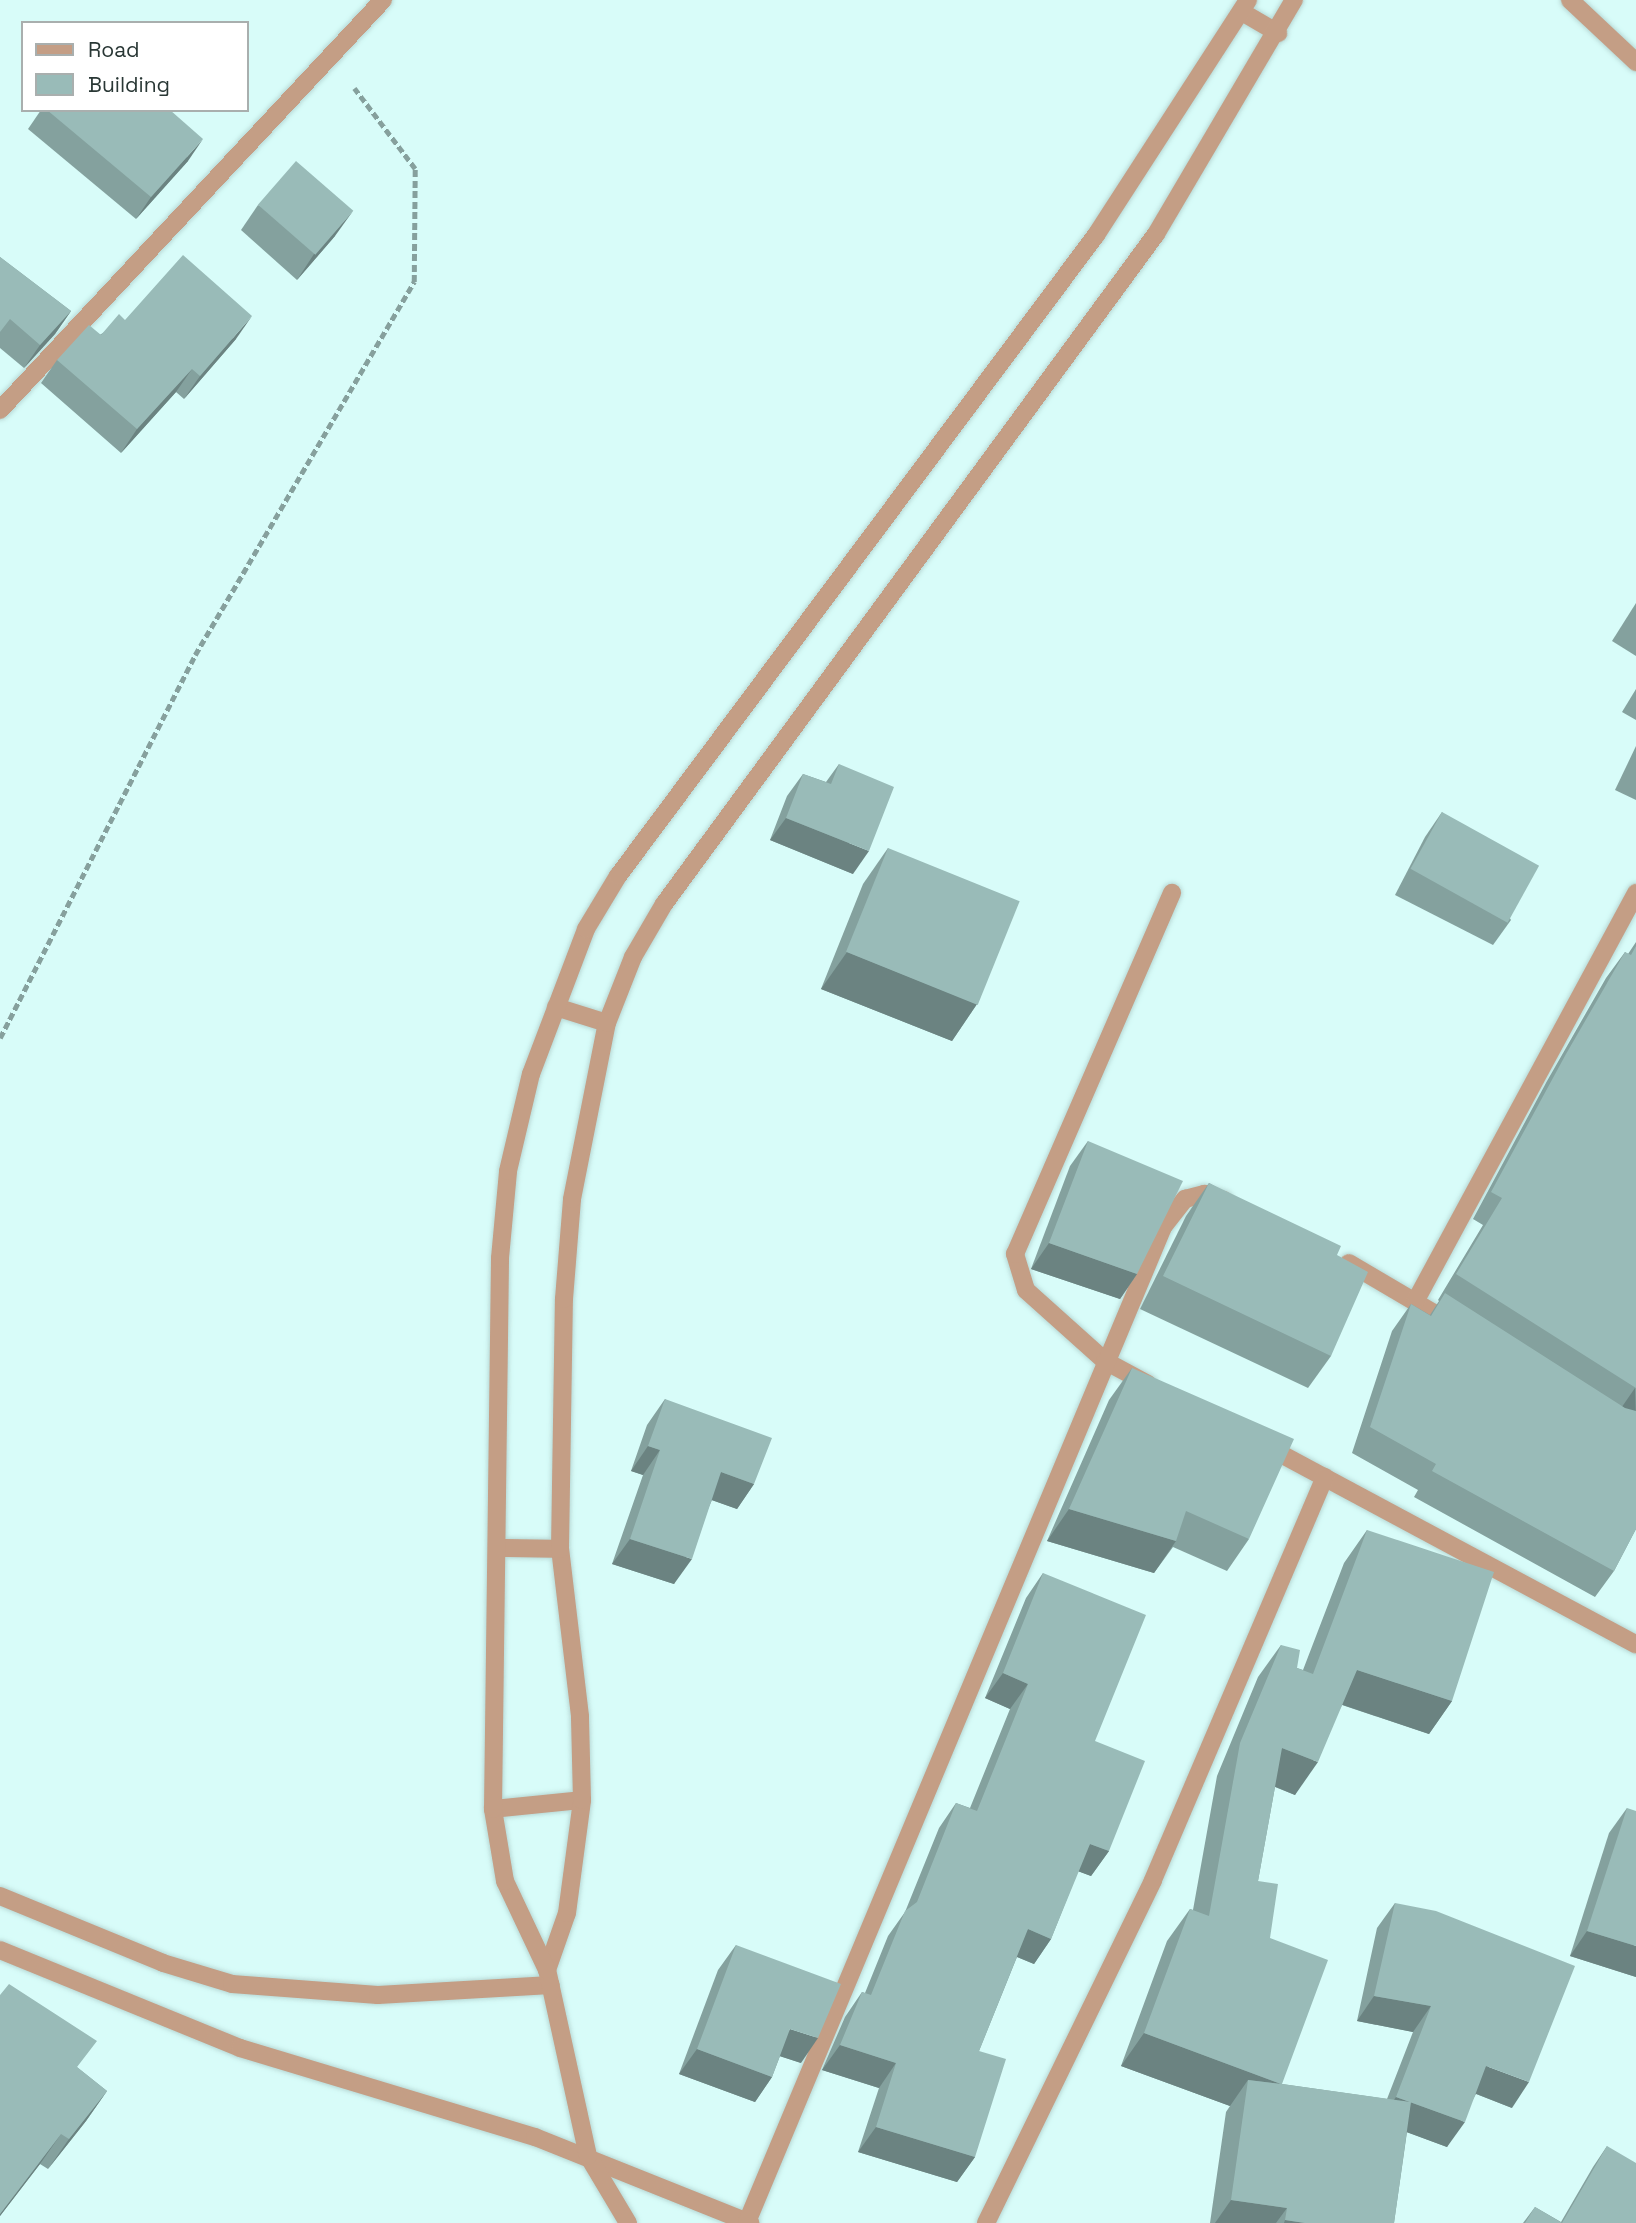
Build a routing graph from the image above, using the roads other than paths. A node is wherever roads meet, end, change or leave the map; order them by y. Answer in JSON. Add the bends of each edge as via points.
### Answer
{"nodes":[{"id":1,"x":383,"y":0,"type":"edge"},
{"id":2,"x":1294,"y":0,"type":"edge"},
{"id":3,"x":1570,"y":0,"type":"edge"},
{"id":4,"x":1245,"y":6,"type":"edge"},
{"id":5,"x":1278,"y":33,"type":"junction"},
{"id":6,"x":1636,"y":62,"type":"edge"},
{"id":7,"x":0,"y":410,"type":"edge"},
{"id":8,"x":1172,"y":893,"type":"dead end"},
{"id":9,"x":1636,"y":893,"type":"edge"},
{"id":10,"x":556,"y":1007,"type":"junction"},
{"id":11,"x":607,"y":1023,"type":"junction"},
{"id":12,"x":1245,"y":1205,"type":"edge"},
{"id":13,"x":1336,"y":1256,"type":"edge"},
{"id":14,"x":1416,"y":1300,"type":"junction"},
{"id":15,"x":1474,"y":1337,"type":"edge"},
{"id":16,"x":1105,"y":1361,"type":"junction"},
{"id":17,"x":1166,"y":1394,"type":"edge"},
{"id":18,"x":1251,"y":1438,"type":"edge"},
{"id":19,"x":1325,"y":1477,"type":"junction"},
{"id":20,"x":499,"y":1548,"type":"junction"},
{"id":21,"x":560,"y":1549,"type":"junction"},
{"id":22,"x":1636,"y":1644,"type":"edge"},
{"id":23,"x":582,"y":1800,"type":"junction"},
{"id":24,"x":493,"y":1809,"type":"junction"},
{"id":25,"x":0,"y":1896,"type":"edge"},
{"id":26,"x":0,"y":1950,"type":"edge"},
{"id":27,"x":549,"y":1977,"type":"junction"},
{"id":28,"x":588,"y":2156,"type":"junction"},
{"id":29,"x":749,"y":2222,"type":"edge"},
{"id":30,"x":628,"y":2223,"type":"edge"},
{"id":31,"x":986,"y":2223,"type":"edge"}],
"edges":[{"from":1,"to":7,"type":"street"},
{"from":2,"to":5,"type":"street"},
{"from":3,"to":6,"type":"street"},
{"from":4,"to":5,"type":"street"},
{"from":4,"to":10,"type":"street","via":[[1096,235],[618,876],[586,929]]},
{"from":5,"to":11,"type":"street","via":[[1156,234],[664,904],[633,957]]},
{"from":8,"to":16,"type":"street","via":[[1015,1254],[1026,1290]]},
{"from":9,"to":14,"type":"street"},
{"from":10,"to":11,"type":"street"},
{"from":10,"to":20,"type":"street","via":[[531,1074],[508,1171],[500,1258]]},
{"from":11,"to":21,"type":"street","via":[[572,1199],[564,1299]]},
{"from":12,"to":16,"type":"street","via":[[1204,1194],[1185,1199],[1163,1227]]},
{"from":13,"to":14,"type":"street"},
{"from":14,"to":15,"type":"street"},
{"from":16,"to":17,"type":"street"},
{"from":16,"to":29,"type":"street"},
{"from":18,"to":19,"type":"street"},
{"from":19,"to":22,"type":"street"},
{"from":19,"to":31,"type":"street","via":[[1153,1880]]},
{"from":20,"to":21,"type":"street"},
{"from":20,"to":24,"type":"street"},
{"from":21,"to":23,"type":"street","via":[[580,1716]]},
{"from":23,"to":24,"type":"street"},
{"from":23,"to":27,"type":"street","via":[[567,1913]]},
{"from":24,"to":27,"type":"street","via":[[505,1881]]},
{"from":25,"to":27,"type":"street","via":[[163,1963],[232,1984],[378,1995]]},
{"from":26,"to":28,"type":"street","via":[[240,2048]]},
{"from":27,"to":28,"type":"street"},
{"from":28,"to":29,"type":"street","via":[[632,2180]]},
{"from":28,"to":30,"type":"street"}]}
